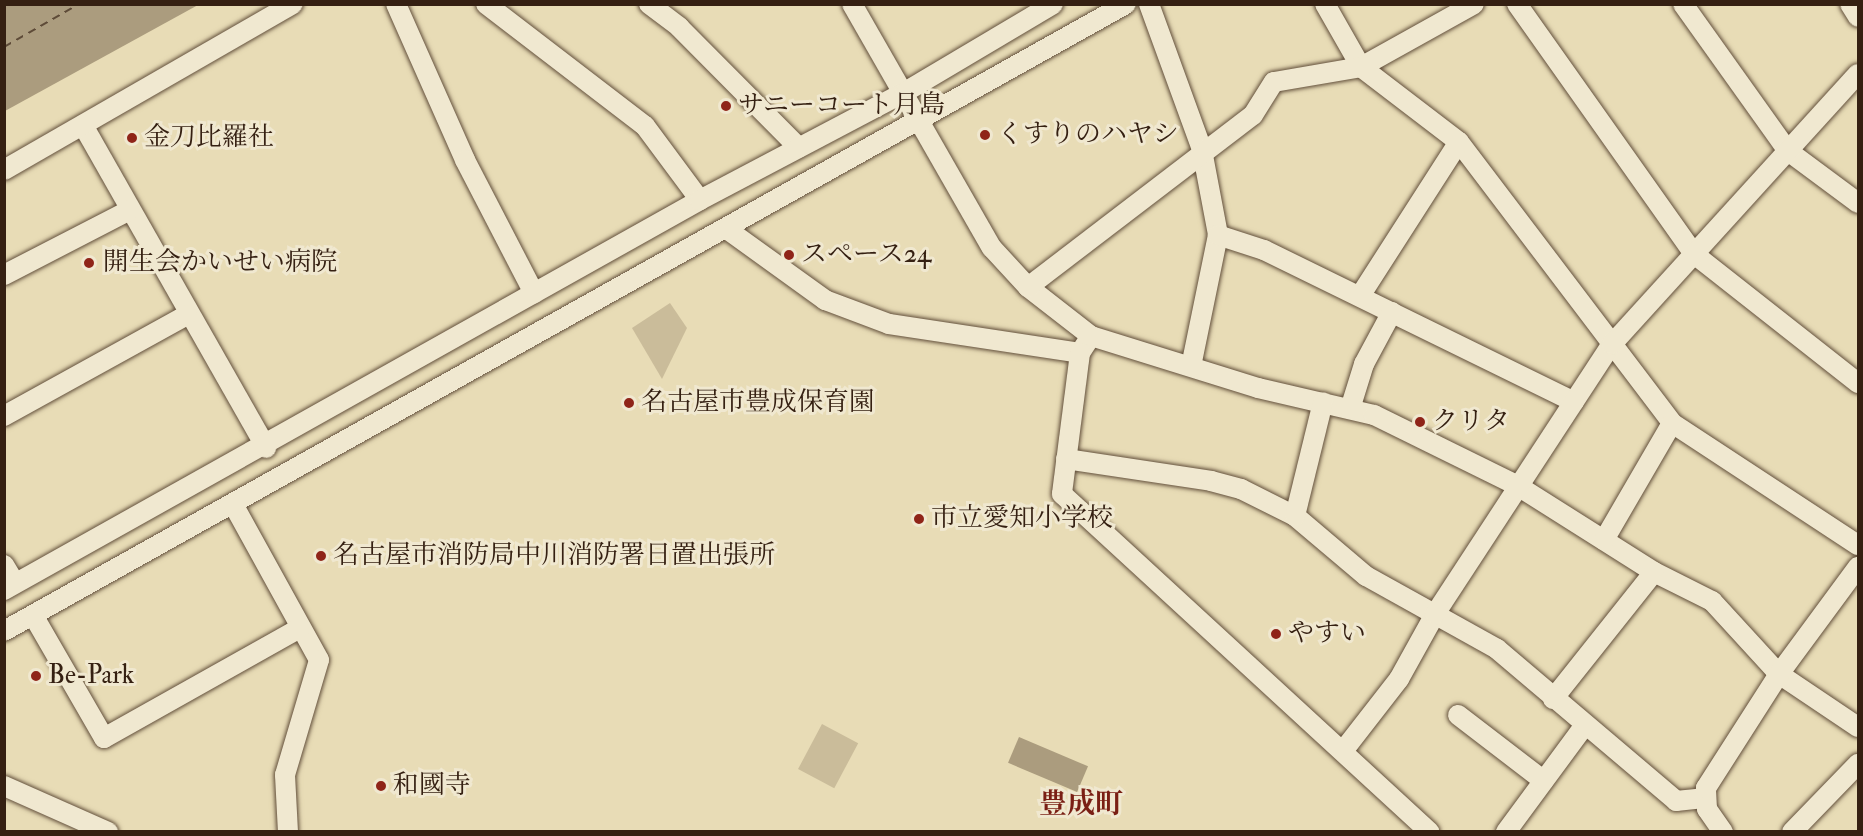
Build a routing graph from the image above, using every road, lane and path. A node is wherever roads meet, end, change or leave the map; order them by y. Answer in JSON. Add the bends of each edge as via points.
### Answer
{"nodes":[{"id":1,"x":293,"y":4,"type":"edge"},
{"id":2,"x":396,"y":4,"type":"edge"},
{"id":3,"x":486,"y":4,"type":"edge"},
{"id":4,"x":649,"y":4,"type":"edge"},
{"id":5,"x":852,"y":4,"type":"edge"},
{"id":6,"x":1053,"y":4,"type":"edge"},
{"id":7,"x":1126,"y":4,"type":"edge"},
{"id":8,"x":1149,"y":4,"type":"edge"},
{"id":9,"x":1325,"y":4,"type":"edge"},
{"id":10,"x":1474,"y":4,"type":"edge"},
{"id":11,"x":1517,"y":4,"type":"edge"},
{"id":12,"x":1683,"y":4,"type":"edge"},
{"id":13,"x":1850,"y":4,"type":"edge"},
{"id":14,"x":1858,"y":17,"type":"edge"},
{"id":15,"x":1362,"y":67,"type":"junction"},
{"id":16,"x":1858,"y":74,"type":"edge"},
{"id":17,"x":905,"y":92,"type":"junction"},
{"id":18,"x":921,"y":122,"type":"junction"},
{"id":19,"x":84,"y":127,"type":"junction"},
{"id":20,"x":1459,"y":142,"type":"junction"},
{"id":21,"x":799,"y":148,"type":"junction"},
{"id":22,"x":1202,"y":150,"type":"junction"},
{"id":23,"x":1788,"y":151,"type":"junction"},
{"id":24,"x":4,"y":170,"type":"edge"},
{"id":25,"x":700,"y":201,"type":"junction"},
{"id":26,"x":1858,"y":203,"type":"edge"},
{"id":27,"x":130,"y":210,"type":"junction"},
{"id":28,"x":728,"y":230,"type":"junction"},
{"id":29,"x":1218,"y":235,"type":"junction"},
{"id":30,"x":1695,"y":254,"type":"junction"},
{"id":31,"x":4,"y":275,"type":"edge"},
{"id":32,"x":1028,"y":287,"type":"junction"},
{"id":33,"x":534,"y":293,"type":"junction"},
{"id":34,"x":1360,"y":296,"type":"junction"},
{"id":35,"x":1392,"y":312,"type":"junction"},
{"id":36,"x":188,"y":315,"type":"junction"},
{"id":37,"x":1091,"y":336,"type":"junction"},
{"id":38,"x":1612,"y":344,"type":"junction"},
{"id":39,"x":1080,"y":353,"type":"junction"},
{"id":40,"x":1191,"y":366,"type":"junction"},
{"id":41,"x":1858,"y":383,"type":"edge"},
{"id":42,"x":1323,"y":402,"type":"junction"},
{"id":43,"x":1574,"y":402,"type":"junction"},
{"id":44,"x":1350,"y":409,"type":"junction"},
{"id":45,"x":4,"y":416,"type":"edge"},
{"id":46,"x":1672,"y":423,"type":"junction"},
{"id":47,"x":266,"y":448,"type":"junction"},
{"id":48,"x":1066,"y":459,"type":"junction"},
{"id":49,"x":1518,"y":486,"type":"junction"},
{"id":50,"x":233,"y":504,"type":"junction"},
{"id":51,"x":1295,"y":516,"type":"junction"},
{"id":52,"x":1604,"y":540,"type":"junction"},
{"id":53,"x":1858,"y":545,"type":"edge"},
{"id":54,"x":4,"y":565,"type":"edge"},
{"id":55,"x":1858,"y":567,"type":"edge"},
{"id":56,"x":1654,"y":572,"type":"junction"},
{"id":57,"x":10,"y":587,"type":"edge"},
{"id":58,"x":1435,"y":614,"type":"junction"},
{"id":59,"x":33,"y":615,"type":"junction"},
{"id":60,"x":300,"y":628,"type":"junction"},
{"id":61,"x":4,"y":631,"type":"edge"},
{"id":62,"x":1779,"y":674,"type":"junction"},
{"id":63,"x":1553,"y":699,"type":"junction"},
{"id":64,"x":1458,"y":715,"type":"dead end"},
{"id":65,"x":1585,"y":725,"type":"junction"},
{"id":66,"x":1858,"y":727,"type":"edge"},
{"id":67,"x":1343,"y":751,"type":"junction"},
{"id":68,"x":1858,"y":764,"type":"edge"},
{"id":69,"x":1545,"y":782,"type":"junction"},
{"id":70,"x":4,"y":786,"type":"edge"},
{"id":71,"x":1704,"y":798,"type":"junction"},
{"id":72,"x":108,"y":831,"type":"edge"},
{"id":73,"x":288,"y":831,"type":"edge"},
{"id":74,"x":1429,"y":831,"type":"edge"},
{"id":75,"x":1506,"y":831,"type":"edge"},
{"id":76,"x":1723,"y":831,"type":"edge"},
{"id":77,"x":1792,"y":831,"type":"edge"}],
"edges":[{"from":1,"to":19,"type":"street"},
{"from":2,"to":33,"type":"street","via":[[465,160]]},
{"from":3,"to":25,"type":"street","via":[[645,126]]},
{"from":4,"to":21,"type":"street","via":[[679,27]]},
{"from":5,"to":17,"type":"street"},
{"from":6,"to":17,"type":"street"},
{"from":7,"to":18,"type":"street"},
{"from":8,"to":22,"type":"street"},
{"from":9,"to":15,"type":"street"},
{"from":10,"to":15,"type":"street"},
{"from":11,"to":30,"type":"street"},
{"from":12,"to":23,"type":"street"},
{"from":13,"to":14,"type":"street"},
{"from":15,"to":20,"type":"street"},
{"from":15,"to":22,"type":"street","via":[[1274,82],[1252,115]]},
{"from":16,"to":23,"type":"street"},
{"from":17,"to":18,"type":"street"},
{"from":17,"to":21,"type":"street"},
{"from":18,"to":28,"type":"street"},
{"from":18,"to":32,"type":"street","via":[[992,248]]},
{"from":19,"to":24,"type":"street"},
{"from":19,"to":27,"type":"street"},
{"from":20,"to":34,"type":"street"},
{"from":20,"to":38,"type":"street"},
{"from":21,"to":25,"type":"street"},
{"from":22,"to":29,"type":"street"},
{"from":22,"to":32,"type":"street"},
{"from":23,"to":26,"type":"street"},
{"from":23,"to":30,"type":"street"},
{"from":25,"to":33,"type":"street"},
{"from":27,"to":31,"type":"street"},
{"from":27,"to":36,"type":"street"},
{"from":28,"to":39,"type":"street","via":[[825,300],[897,327]]},
{"from":28,"to":50,"type":"street"},
{"from":29,"to":34,"type":"street","via":[[1264,250]]},
{"from":29,"to":40,"type":"street"},
{"from":30,"to":38,"type":"street"},
{"from":30,"to":41,"type":"street"},
{"from":32,"to":37,"type":"street"},
{"from":33,"to":47,"type":"street"},
{"from":34,"to":35,"type":"street"},
{"from":35,"to":43,"type":"street"},
{"from":35,"to":44,"type":"street","via":[[1364,364]]},
{"from":36,"to":45,"type":"street"},
{"from":36,"to":47,"type":"street"},
{"from":37,"to":39,"type":"street"},
{"from":37,"to":40,"type":"street"},
{"from":38,"to":43,"type":"street"},
{"from":38,"to":46,"type":"street"},
{"from":39,"to":48,"type":"street"},
{"from":40,"to":42,"type":"street"},
{"from":42,"to":44,"type":"street"},
{"from":42,"to":51,"type":"street"},
{"from":43,"to":49,"type":"street"},
{"from":44,"to":49,"type":"street","via":[[1374,415]]},
{"from":46,"to":52,"type":"street"},
{"from":46,"to":53,"type":"street"},
{"from":47,"to":57,"type":"street"},
{"from":48,"to":51,"type":"street","via":[[1211,481],[1242,489]]},
{"from":48,"to":67,"type":"street","via":[[1062,494]]},
{"from":49,"to":52,"type":"street"},
{"from":49,"to":58,"type":"street"},
{"from":50,"to":59,"type":"street"},
{"from":50,"to":60,"type":"street"},
{"from":51,"to":58,"type":"street","via":[[1366,576]]},
{"from":52,"to":56,"type":"street"},
{"from":54,"to":57,"type":"street"},
{"from":55,"to":62,"type":"street"},
{"from":56,"to":62,"type":"street","via":[[1712,601]]},
{"from":56,"to":63,"type":"street"},
{"from":58,"to":63,"type":"street","via":[[1497,649]]},
{"from":58,"to":67,"type":"street","via":[[1399,679]]},
{"from":59,"to":60,"type":"street","via":[[104,738]]},
{"from":59,"to":61,"type":"street"},
{"from":60,"to":73,"type":"street","via":[[319,660],[285,775]]},
{"from":62,"to":66,"type":"street"},
{"from":62,"to":71,"type":"street"},
{"from":63,"to":65,"type":"street"},
{"from":64,"to":69,"type":"street"},
{"from":65,"to":69,"type":"street"},
{"from":65,"to":71,"type":"street","via":[[1676,801]]},
{"from":67,"to":74,"type":"street"},
{"from":68,"to":77,"type":"street"},
{"from":69,"to":75,"type":"street"},
{"from":70,"to":72,"type":"street"},
{"from":71,"to":76,"type":"street"}]}
